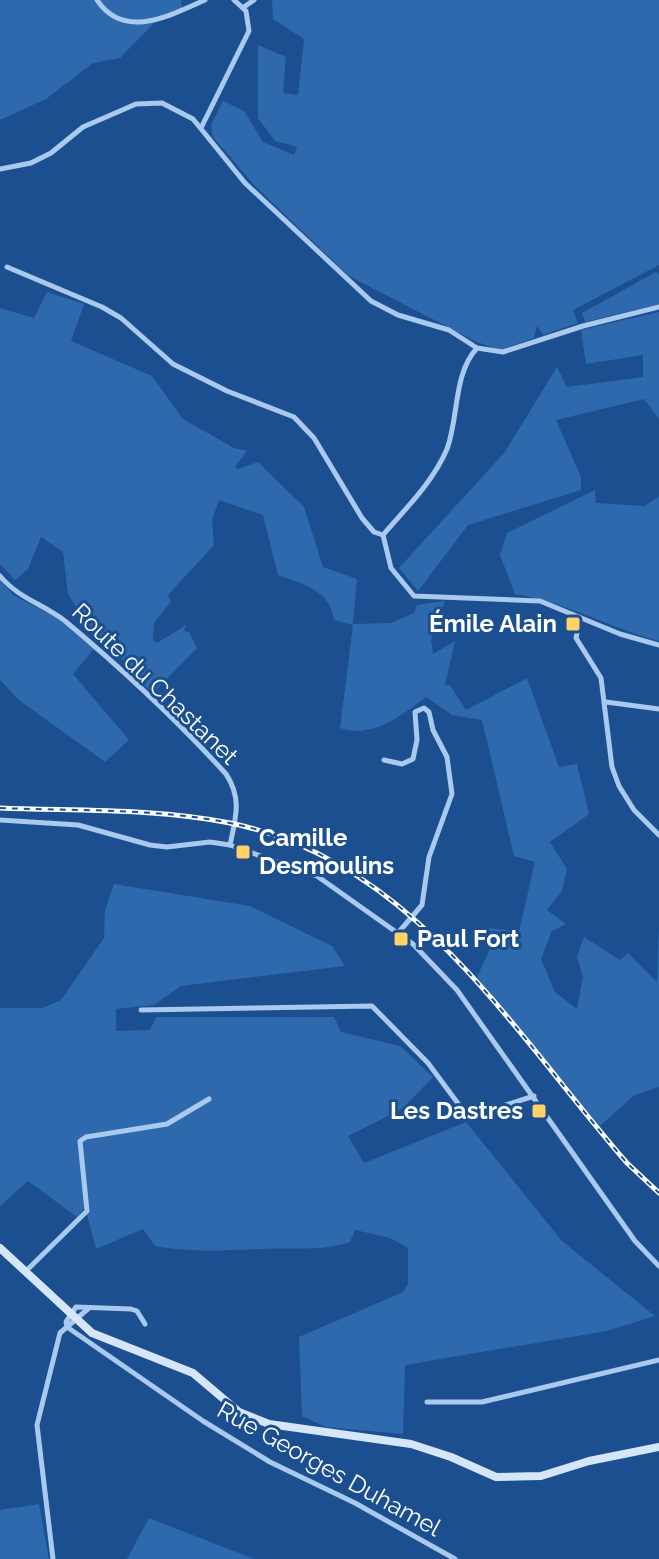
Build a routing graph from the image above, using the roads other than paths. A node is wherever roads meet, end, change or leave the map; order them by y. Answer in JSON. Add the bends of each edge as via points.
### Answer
{"nodes":[{"id":1,"x":97,"y":0,"type":"edge"},
{"id":2,"x":205,"y":0,"type":"edge"},
{"id":3,"x":234,"y":0,"type":"edge"},
{"id":4,"x":254,"y":0,"type":"edge"},
{"id":5,"x":244,"y":7,"type":"junction"},
{"id":6,"x":201,"y":128,"type":"junction"},
{"id":7,"x":0,"y":169,"type":"edge"},
{"id":8,"x":7,"y":267,"type":"dead end"},
{"id":9,"x":659,"y":307,"type":"edge"},
{"id":10,"x":477,"y":348,"type":"junction"},
{"id":11,"x":383,"y":535,"type":"junction"},
{"id":12,"x":0,"y":576,"type":"edge"},
{"id":13,"x":580,"y":618,"type":"junction"},
{"id":14,"x":659,"y":645,"type":"edge"},
{"id":15,"x":606,"y":702,"type":"junction"},
{"id":16,"x":659,"y":709,"type":"edge"},
{"id":17,"x":384,"y":760,"type":"dead end"},
{"id":18,"x":0,"y":820,"type":"edge"},
{"id":19,"x":658,"y":833,"type":"edge"},
{"id":20,"x":230,"y":845,"type":"junction"},
{"id":21,"x":398,"y":933,"type":"junction"},
{"id":22,"x":141,"y":1010,"type":"dead end"},
{"id":23,"x":534,"y":1096,"type":"junction"},
{"id":24,"x":209,"y":1099,"type":"dead end"},
{"id":25,"x":0,"y":1248,"type":"edge"},
{"id":26,"x":659,"y":1266,"type":"edge"},
{"id":27,"x":26,"y":1272,"type":"junction"},
{"id":28,"x":89,"y":1308,"type":"junction"},
{"id":29,"x":74,"y":1317,"type":"junction"},
{"id":30,"x":145,"y":1324,"type":"dead end"},
{"id":31,"x":67,"y":1327,"type":"junction"},
{"id":32,"x":659,"y":1360,"type":"edge"},
{"id":33,"x":427,"y":1402,"type":"dead end"},
{"id":34,"x":659,"y":1447,"type":"edge"},
{"id":35,"x":53,"y":1559,"type":"edge"},
{"id":36,"x":455,"y":1559,"type":"edge"}],
"edges":[{"from":1,"to":2,"type":"street","via":[[115,17],[154,22]]},
{"from":3,"to":5,"type":"street"},
{"from":4,"to":5,"type":"street"},
{"from":5,"to":6,"type":"street","via":[[249,31]]},
{"from":6,"to":7,"type":"street","via":[[178,108],[150,101],[83,127],[31,163]]},
{"from":6,"to":10,"type":"street","via":[[245,183],[371,301],[449,330]]},
{"from":8,"to":11,"type":"street","via":[[121,318],[173,364],[294,417],[314,438],[362,518]]},
{"from":9,"to":10,"type":"street","via":[[503,352]]},
{"from":10,"to":11,"type":"street","via":[[467,360],[448,447],[434,475]]},
{"from":11,"to":13,"type":"street","via":[[391,568],[414,596],[540,601]]},
{"from":12,"to":20,"type":"street","name":"Route du Chastanet","via":[[96,648],[226,774],[236,789],[238,807]]},
{"from":13,"to":14,"type":"street"},
{"from":13,"to":15,"type":"street","via":[[576,638],[601,678]]},
{"from":15,"to":16,"type":"street"},
{"from":15,"to":19,"type":"street","via":[[612,767],[619,786]]},
{"from":17,"to":21,"type":"street","via":[[402,764],[413,759],[415,712],[429,712],[447,757],[452,794],[429,857],[422,905]]},
{"from":18,"to":20,"type":"street","via":[[78,825],[167,847]]},
{"from":20,"to":21,"type":"street","via":[[317,876]]},
{"from":21,"to":23,"type":"street","via":[[457,990]]},
{"from":22,"to":23,"type":"street","via":[[372,1006],[428,1063],[468,1117]]},
{"from":23,"to":26,"type":"street","via":[[635,1241]]},
{"from":24,"to":27,"type":"street","via":[[167,1124],[80,1141],[87,1211]]},
{"from":25,"to":27,"type":"main road"},
{"from":27,"to":29,"type":"main road"},
{"from":28,"to":29,"type":"street"},
{"from":28,"to":29,"type":"street","via":[[76,1307]]},
{"from":28,"to":30,"type":"street","via":[[131,1309]]},
{"from":29,"to":31,"type":"street"},
{"from":29,"to":34,"type":"main road","via":[[111,1343],[193,1373],[253,1419],[299,1431],[411,1444],[496,1477],[541,1476]]},
{"from":31,"to":35,"type":"street","via":[[60,1333],[37,1425]]},
{"from":31,"to":36,"type":"street","name":"Rue Georges Duhamel","via":[[270,1462]]},
{"from":32,"to":33,"type":"street","via":[[482,1402]]}]}
